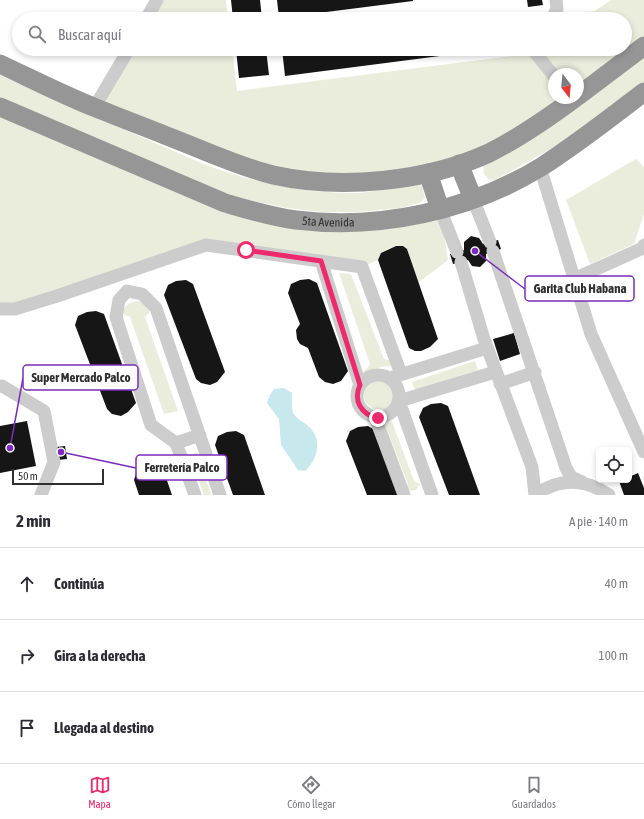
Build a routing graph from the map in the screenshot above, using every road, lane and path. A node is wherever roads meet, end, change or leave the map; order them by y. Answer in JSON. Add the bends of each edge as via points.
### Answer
{"nodes":[{"id":1,"x":157,"y":0,"type":"edge"},
{"id":2,"x":556,"y":0,"type":"edge"},
{"id":3,"x":150,"y":12,"type":"edge"},
{"id":4,"x":556,"y":12,"type":"edge"},
{"id":5,"x":644,"y":46,"type":"edge"},
{"id":6,"x":632,"y":55,"type":"edge"},
{"id":7,"x":125,"y":56,"type":"edge"},
{"id":8,"x":539,"y":56,"type":"edge"},
{"id":9,"x":631,"y":56,"type":"edge"},
{"id":10,"x":0,"y":64,"type":"edge"},
{"id":11,"x":548,"y":68,"type":"edge"},
{"id":12,"x":584,"y":91,"type":"edge"},
{"id":13,"x":644,"y":92,"type":"edge"},
{"id":14,"x":565,"y":104,"type":"edge"},
{"id":15,"x":0,"y":107,"type":"edge"},
{"id":16,"x":94,"y":108,"type":"junction"},
{"id":17,"x":459,"y":164,"type":"junction"},
{"id":18,"x":540,"y":167,"type":"junction"},
{"id":19,"x":428,"y":173,"type":"junction"},
{"id":20,"x":473,"y":199,"type":"junction"},
{"id":21,"x":440,"y":209,"type":"junction"},
{"id":22,"x":644,"y":246,"type":"edge"},
{"id":23,"x":321,"y":261,"type":"junction"},
{"id":24,"x":121,"y":273,"type":"junction"},
{"id":25,"x":574,"y":279,"type":"junction"},
{"id":26,"x":127,"y":291,"type":"junction"},
{"id":27,"x":0,"y":310,"type":"edge"},
{"id":28,"x":487,"y":348,"type":"junction"},
{"id":29,"x":535,"y":372,"type":"junction"},
{"id":30,"x":395,"y":376,"type":"junction"},
{"id":31,"x":498,"y":378,"type":"junction"},
{"id":32,"x":1,"y":385,"type":"edge"},
{"id":33,"x":360,"y":385,"type":"junction"},
{"id":34,"x":399,"y":401,"type":"junction"},
{"id":35,"x":375,"y":417,"type":"junction"},
{"id":36,"x":200,"y":435,"type":"junction"},
{"id":37,"x":176,"y":443,"type":"junction"},
{"id":38,"x":644,"y":452,"type":"edge"},
{"id":39,"x":582,"y":482,"type":"junction"},
{"id":40,"x":41,"y":495,"type":"edge"},
{"id":41,"x":195,"y":495,"type":"edge"},
{"id":42,"x":220,"y":495,"type":"edge"},
{"id":43,"x":404,"y":495,"type":"edge"},
{"id":44,"x":432,"y":495,"type":"edge"},
{"id":45,"x":535,"y":495,"type":"edge"},
{"id":46,"x":608,"y":495,"type":"edge"}],
"edges":[{"from":1,"to":3,"type":"lane"},
{"from":2,"to":4,"type":"lane"},
{"from":5,"to":6,"type":"highway"},
{"from":7,"to":16,"type":"lane"},
{"from":8,"to":11,"type":"lane"},
{"from":9,"to":12,"type":"highway"},
{"from":10,"to":16,"type":"highway"},
{"from":13,"to":18,"type":"highway","name":"5ta Avenida","via":[[579,142]]},
{"from":14,"to":17,"type":"highway","via":[[512,140]]},
{"from":15,"to":21,"type":"highway","name":"5ta Avenida","via":[[225,203],[259,213],[295,220],[361,222],[396,220]]},
{"from":16,"to":19,"type":"highway","via":[[273,174],[341,182],[379,181]]},
{"from":17,"to":19,"type":"highway"},
{"from":17,"to":20,"type":"highway"},
{"from":18,"to":20,"type":"highway","name":"5ta Avenida"},
{"from":18,"to":25,"type":"lane"},
{"from":19,"to":21,"type":"highway"},
{"from":20,"to":21,"type":"highway","name":"5ta Avenida"},
{"from":20,"to":29,"type":"lane"},
{"from":21,"to":28,"type":"lane","via":[[459,257]]},
{"from":22,"to":25,"type":"lane"},
{"from":23,"to":24,"type":"lane","via":[[206,245]]},
{"from":23,"to":30,"type":"lane","via":[[362,267]]},
{"from":23,"to":33,"type":"lane"},
{"from":24,"to":26,"type":"lane"},
{"from":24,"to":27,"type":"lane","via":[[16,309]]},
{"from":25,"to":38,"type":"lane","via":[[591,334]]},
{"from":26,"to":36,"type":"lane","via":[[142,294],[156,308]]},
{"from":26,"to":37,"type":"lane","via":[[119,300],[116,317],[151,425]]},
{"from":28,"to":30,"type":"lane"},
{"from":28,"to":31,"type":"lane"},
{"from":29,"to":31,"type":"lane"},
{"from":29,"to":39,"type":"lane","via":[[566,468],[571,477]]},
{"from":30,"to":33,"type":"lane","via":[[370,376]]},
{"from":30,"to":34,"type":"lane"},
{"from":31,"to":34,"type":"lane"},
{"from":31,"to":45,"type":"lane","via":[[532,467]]},
{"from":32,"to":40,"type":"lane","via":[[44,411],[54,462]]},
{"from":33,"to":35,"type":"lane","via":[[358,402],[365,413]]},
{"from":34,"to":35,"type":"lane","via":[[389,415]]},
{"from":34,"to":44,"type":"lane"},
{"from":35,"to":43,"type":"lane"},
{"from":36,"to":37,"type":"lane"},
{"from":36,"to":42,"type":"lane"},
{"from":37,"to":41,"type":"lane"},
{"from":39,"to":45,"type":"lane","via":[[557,483]]},
{"from":39,"to":46,"type":"lane","via":[[598,487]]}]}
